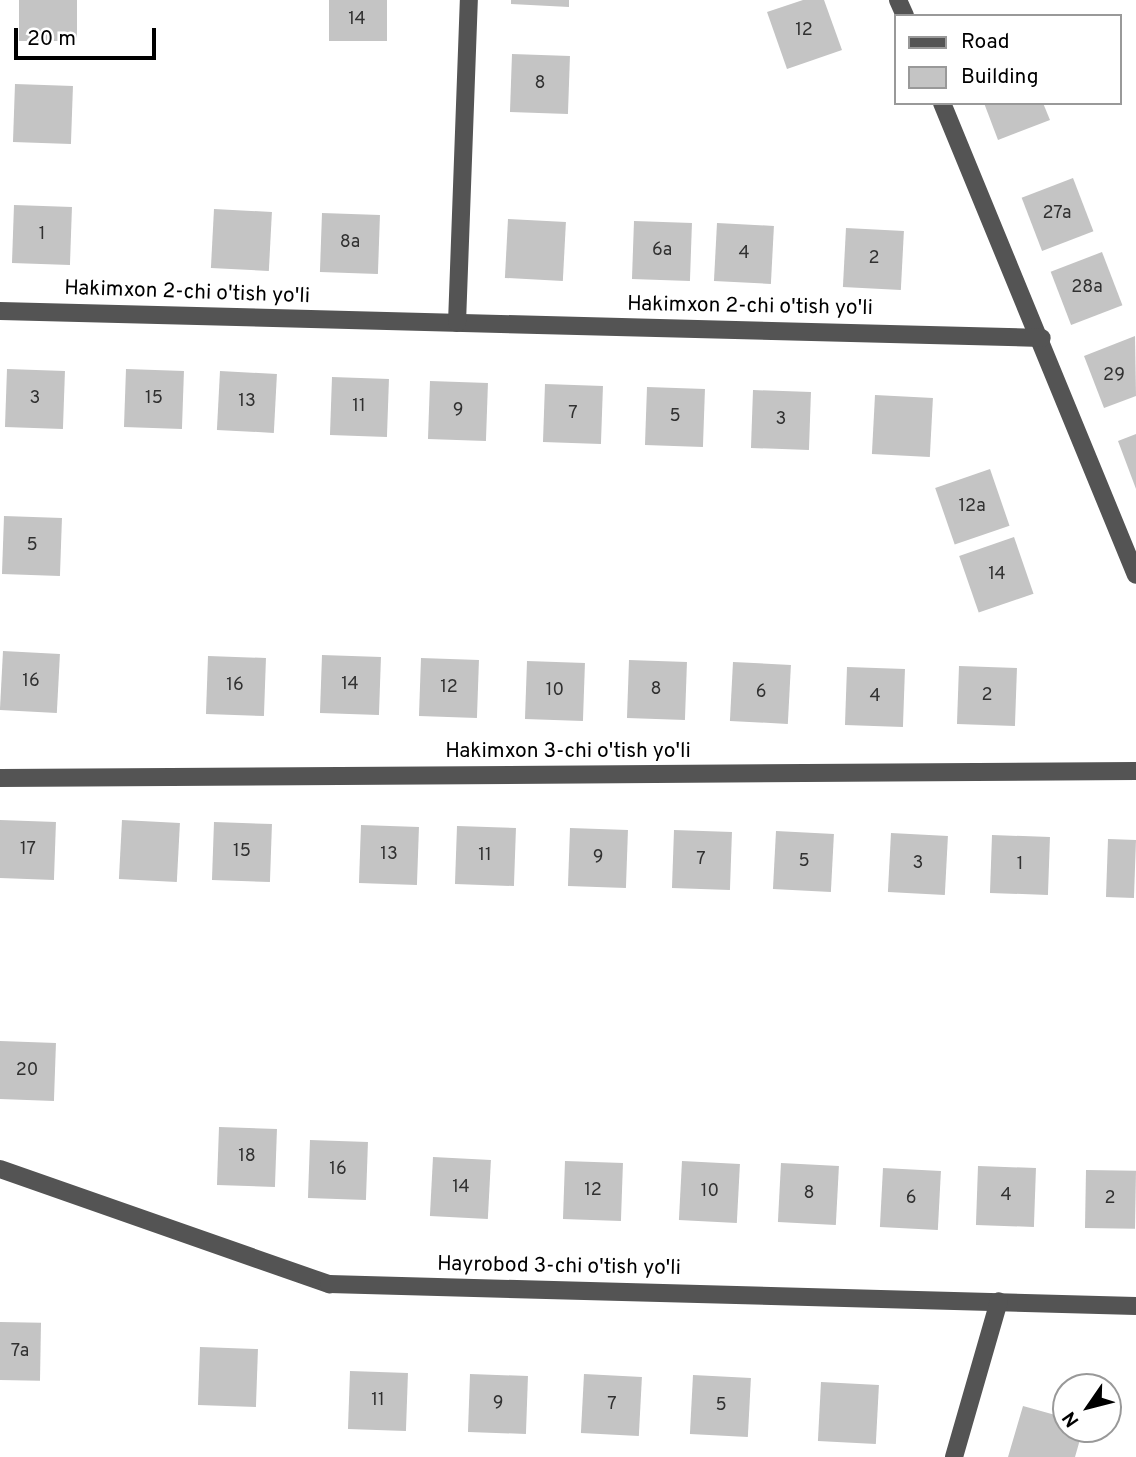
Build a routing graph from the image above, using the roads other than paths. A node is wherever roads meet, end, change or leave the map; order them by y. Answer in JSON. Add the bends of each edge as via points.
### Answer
{"nodes":[{"id":1,"x":468,"y":0,"type":"edge"},
{"id":2,"x":943,"y":105,"type":"edge"},
{"id":3,"x":0,"y":311,"type":"edge"},
{"id":4,"x":457,"y":323,"type":"junction"},
{"id":5,"x":1042,"y":338,"type":"junction"},
{"id":6,"x":1136,"y":575,"type":"edge"},
{"id":7,"x":1136,"y":771,"type":"edge"},
{"id":8,"x":0,"y":778,"type":"edge"},
{"id":9,"x":0,"y":1169,"type":"edge"},
{"id":10,"x":999,"y":1301,"type":"junction"},
{"id":11,"x":1136,"y":1306,"type":"edge"},
{"id":12,"x":954,"y":1457,"type":"edge"}],
"edges":[{"from":1,"to":4,"type":"street"},
{"from":2,"to":5,"type":"street"},
{"from":3,"to":4,"type":"street","name":"Hakimxon 2-chi o'tish yo'li"},
{"from":4,"to":5,"type":"street","name":"Hakimxon 2-chi o'tish yo'li"},
{"from":5,"to":6,"type":"street"},
{"from":7,"to":8,"type":"street","name":"Hakimxon 3-chi o'tish yo'li"},
{"from":9,"to":10,"type":"street","name":"Hayrobod 3-chi o'tish yo'li","via":[[329,1284]]},
{"from":10,"to":11,"type":"street","name":"Hayrobod 3-chi o'tish yo'li"},
{"from":10,"to":12,"type":"street"}]}
